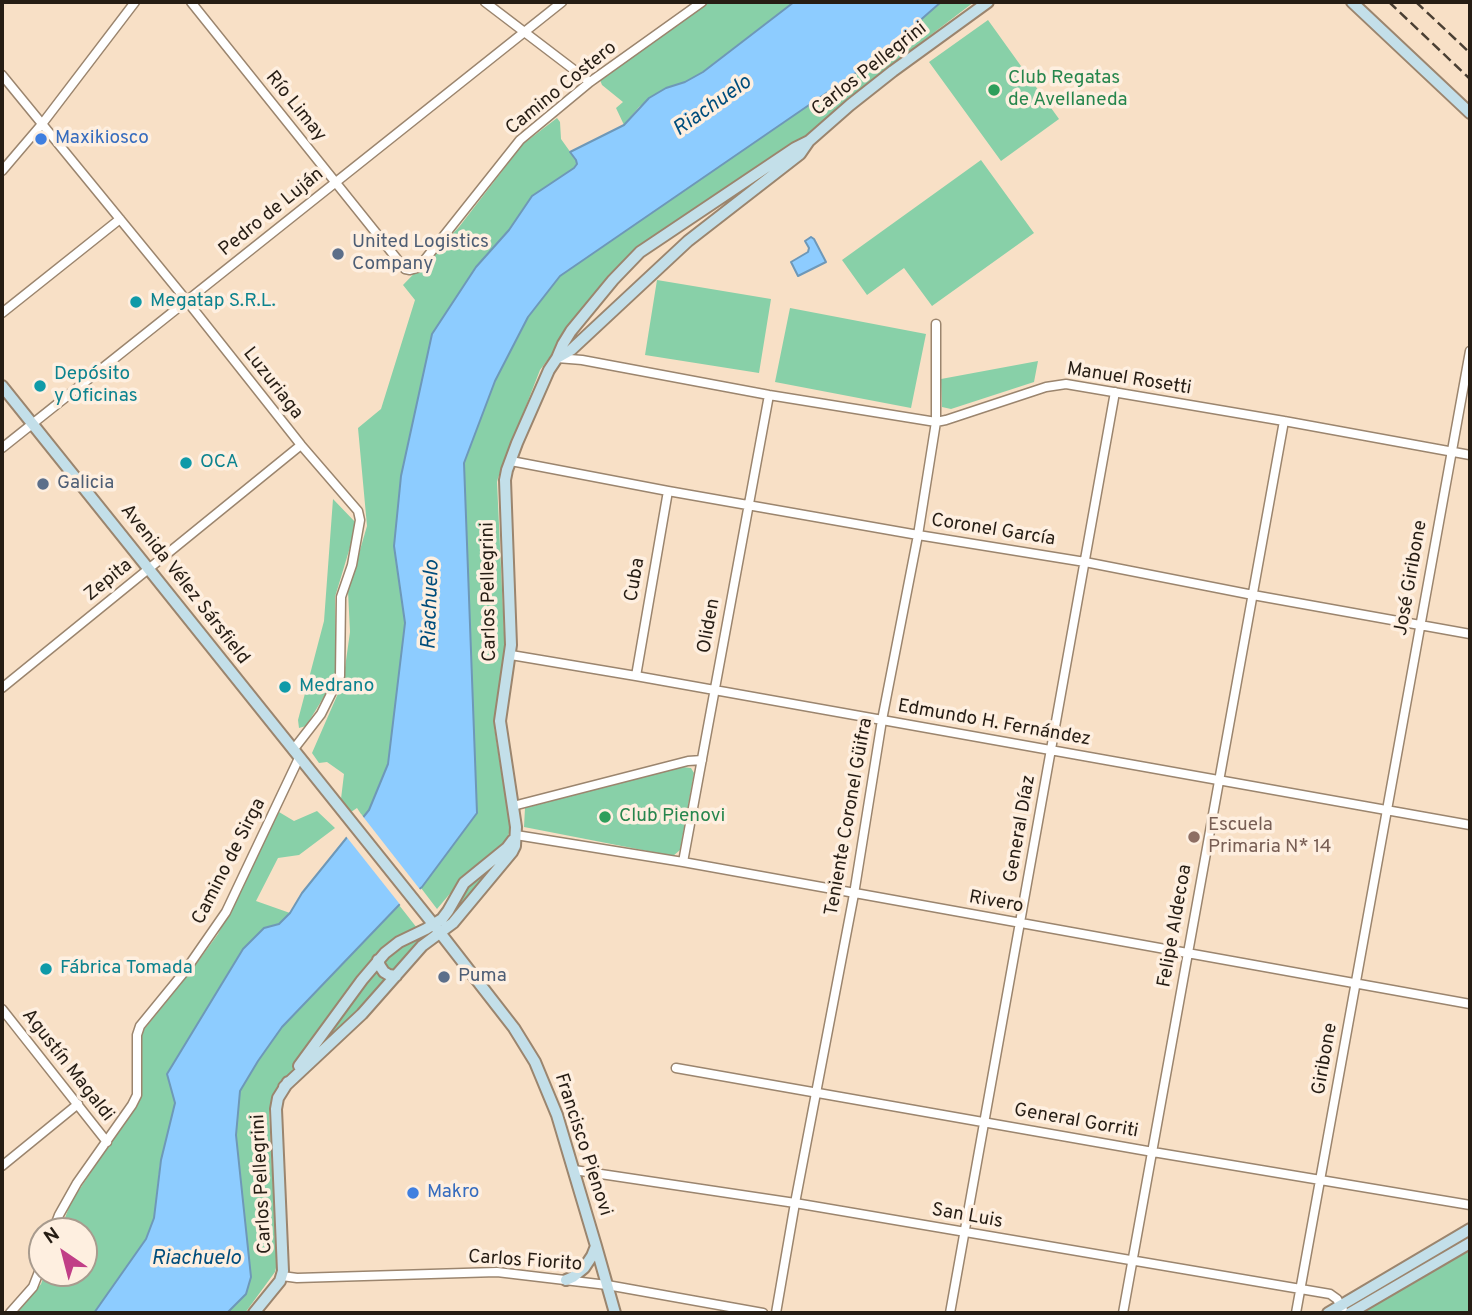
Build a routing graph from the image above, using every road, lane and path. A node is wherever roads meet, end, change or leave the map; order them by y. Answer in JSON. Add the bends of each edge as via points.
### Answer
{"nodes":[{"id":1,"x":135,"y":2,"type":"edge"},
{"id":2,"x":191,"y":2,"type":"edge"},
{"id":3,"x":485,"y":2,"type":"edge"},
{"id":4,"x":562,"y":2,"type":"edge"},
{"id":5,"x":702,"y":2,"type":"edge"},
{"id":6,"x":988,"y":2,"type":"edge"},
{"id":7,"x":1352,"y":2,"type":"edge"},
{"id":8,"x":525,"y":32,"type":"junction"},
{"id":9,"x":2,"y":75,"type":"edge"},
{"id":10,"x":590,"y":82,"type":"junction"},
{"id":11,"x":1470,"y":113,"type":"edge"},
{"id":12,"x":42,"y":124,"type":"junction"},
{"id":13,"x":809,"y":141,"type":"junction"},
{"id":14,"x":2,"y":171,"type":"edge"},
{"id":15,"x":335,"y":183,"type":"junction"},
{"id":16,"x":120,"y":219,"type":"junction"},
{"id":17,"x":401,"y":264,"type":"joint"},
{"id":18,"x":187,"y":301,"type":"junction"},
{"id":19,"x":2,"y":313,"type":"edge"},
{"id":20,"x":936,"y":324,"type":"dead end"},
{"id":21,"x":1470,"y":351,"type":"edge"},
{"id":22,"x":557,"y":358,"type":"junction"},
{"id":23,"x":2,"y":386,"type":"edge"},
{"id":24,"x":1115,"y":391,"type":"junction"},
{"id":25,"x":769,"y":395,"type":"junction"},
{"id":26,"x":1284,"y":421,"type":"junction"},
{"id":27,"x":936,"y":422,"type":"junction"},
{"id":28,"x":33,"y":424,"type":"junction"},
{"id":29,"x":301,"y":445,"type":"junction"},
{"id":30,"x":2,"y":448,"type":"edge"},
{"id":31,"x":1452,"y":452,"type":"junction"},
{"id":32,"x":1470,"y":455,"type":"edge"},
{"id":33,"x":511,"y":461,"type":"junction"},
{"id":34,"x":668,"y":491,"type":"junction"},
{"id":35,"x":748,"y":505,"type":"junction"},
{"id":36,"x":918,"y":535,"type":"junction"},
{"id":37,"x":1085,"y":562,"type":"junction"},
{"id":38,"x":149,"y":569,"type":"junction"},
{"id":39,"x":1253,"y":595,"type":"junction"},
{"id":40,"x":1420,"y":625,"type":"junction"},
{"id":41,"x":1470,"y":634,"type":"edge"},
{"id":42,"x":511,"y":655,"type":"junction"},
{"id":43,"x":636,"y":676,"type":"junction"},
{"id":44,"x":2,"y":688,"type":"edge"},
{"id":45,"x":715,"y":690,"type":"junction"},
{"id":46,"x":882,"y":720,"type":"junction"},
{"id":47,"x":1051,"y":750,"type":"junction"},
{"id":48,"x":296,"y":754,"type":"junction"},
{"id":49,"x":702,"y":760,"type":"junction"},
{"id":50,"x":1219,"y":780,"type":"junction"},
{"id":51,"x":513,"y":806,"type":"junction"},
{"id":52,"x":1388,"y":810,"type":"junction"},
{"id":53,"x":1470,"y":825,"type":"edge"},
{"id":54,"x":516,"y":835,"type":"junction"},
{"id":55,"x":683,"y":862,"type":"junction"},
{"id":56,"x":467,"y":880,"type":"junction"},
{"id":57,"x":478,"y":892,"type":"junction"},
{"id":58,"x":854,"y":894,"type":"junction"},
{"id":59,"x":414,"y":900,"type":"joint"},
{"id":60,"x":1020,"y":923,"type":"junction"},
{"id":61,"x":437,"y":929,"type":"junction"},
{"id":62,"x":1187,"y":953,"type":"junction"},
{"id":63,"x":379,"y":960,"type":"junction"},
{"id":64,"x":366,"y":974,"type":"junction"},
{"id":65,"x":396,"y":976,"type":"junction"},
{"id":66,"x":1356,"y":984,"type":"junction"},
{"id":67,"x":384,"y":989,"type":"junction"},
{"id":68,"x":1470,"y":1004,"type":"edge"},
{"id":69,"x":2,"y":1009,"type":"edge"},
{"id":70,"x":676,"y":1068,"type":"dead end"},
{"id":71,"x":284,"y":1087,"type":"junction"},
{"id":72,"x":816,"y":1092,"type":"junction"},
{"id":73,"x":78,"y":1104,"type":"junction"},
{"id":74,"x":984,"y":1122,"type":"junction"},
{"id":75,"x":107,"y":1142,"type":"junction"},
{"id":76,"x":1153,"y":1152,"type":"junction"},
{"id":77,"x":2,"y":1166,"type":"edge"},
{"id":78,"x":574,"y":1170,"type":"junction"},
{"id":79,"x":1321,"y":1180,"type":"junction"},
{"id":80,"x":795,"y":1203,"type":"junction"},
{"id":81,"x":1470,"y":1205,"type":"edge"},
{"id":82,"x":58,"y":1217,"type":"edge"},
{"id":83,"x":1470,"y":1228,"type":"edge"},
{"id":84,"x":964,"y":1233,"type":"junction"},
{"id":85,"x":1470,"y":1243,"type":"edge"},
{"id":86,"x":596,"y":1246,"type":"junction"},
{"id":87,"x":1132,"y":1262,"type":"junction"},
{"id":88,"x":282,"y":1276,"type":"junction"},
{"id":89,"x":566,"y":1280,"type":"junction"},
{"id":90,"x":607,"y":1285,"type":"junction"},
{"id":91,"x":33,"y":1287,"type":"edge"},
{"id":92,"x":1299,"y":1289,"type":"junction"},
{"id":93,"x":1345,"y":1311,"type":"edge"},
{"id":94,"x":10,"y":1313,"type":"edge"},
{"id":95,"x":254,"y":1313,"type":"edge"},
{"id":96,"x":615,"y":1313,"type":"edge"},
{"id":97,"x":763,"y":1313,"type":"edge"},
{"id":98,"x":776,"y":1313,"type":"edge"},
{"id":99,"x":950,"y":1313,"type":"edge"},
{"id":100,"x":1123,"y":1313,"type":"edge"},
{"id":101,"x":1296,"y":1313,"type":"edge"},
{"id":102,"x":1328,"y":1313,"type":"edge"}],
"edges":[{"from":1,"to":12,"type":"street"},
{"from":2,"to":15,"type":"street","name":"Río Limay"},
{"from":3,"to":8,"type":"street"},
{"from":4,"to":8,"type":"street","name":"Pedro de Luján"},
{"from":5,"to":10,"type":"street","name":"Camino Costero"},
{"from":6,"to":13,"type":"street","name":"Carlos Pellegrini","via":[[871,88]]},
{"from":7,"to":11,"type":"street"},
{"from":8,"to":10,"type":"street"},
{"from":8,"to":15,"type":"street","name":"Pedro de Luján"},
{"from":9,"to":12,"type":"street","name":"Luzuriaga"},
{"from":10,"to":17,"type":"street","name":"Camino Costero","via":[[520,140],[423,262],[410,270]]},
{"from":12,"to":14,"type":"street"},
{"from":12,"to":16,"type":"street","name":"Luzuriaga"},
{"from":13,"to":22,"type":"street","name":"Carlos Pellegrini","via":[[800,154],[688,241]]},
{"from":13,"to":22,"type":"street","name":"Carlos Pellegrini","via":[[640,252],[571,331]]},
{"from":15,"to":17,"type":"street","name":"Río Limay"},
{"from":15,"to":18,"type":"street","name":"Pedro de Luján"},
{"from":16,"to":18,"type":"street","name":"Luzuriaga"},
{"from":16,"to":19,"type":"street"},
{"from":18,"to":28,"type":"street","name":"Pedro de Luján"},
{"from":18,"to":29,"type":"street","name":"Luzuriaga"},
{"from":20,"to":27,"type":"street","name":"Teniente Coronel Güifra"},
{"from":21,"to":31,"type":"street","name":"José Giribone"},
{"from":22,"to":25,"type":"street","name":"Manuel Rosetti"},
{"from":22,"to":33,"type":"street","name":"Carlos Pellegrini"},
{"from":23,"to":28,"type":"street","name":"Avenida Vélez Sársfield"},
{"from":24,"to":26,"type":"street","name":"Manuel Rosetti"},
{"from":24,"to":27,"type":"street","name":"Manuel Rosetti","via":[[1056,384]]},
{"from":24,"to":37,"type":"street","name":"General Díaz"},
{"from":25,"to":27,"type":"street","name":"Manuel Rosetti"},
{"from":25,"to":35,"type":"street","name":"Oliden"},
{"from":26,"to":31,"type":"street","name":"Manuel Rosetti"},
{"from":26,"to":39,"type":"street","name":"Felipe Aldecoa"},
{"from":27,"to":36,"type":"street","name":"Teniente Coronel Güifra"},
{"from":28,"to":30,"type":"street","name":"Pedro de Luján"},
{"from":28,"to":38,"type":"street","name":"Avenida Vélez Sársfield"},
{"from":29,"to":38,"type":"street","name":"Zepita"},
{"from":29,"to":48,"type":"street","name":"Luzuriaga","via":[[358,511],[360,520],[341,597],[340,676]]},
{"from":31,"to":32,"type":"street","name":"Manuel Rosetti"},
{"from":31,"to":40,"type":"street","name":"José Giribone"},
{"from":33,"to":34,"type":"street","name":"Coronel García"},
{"from":33,"to":42,"type":"street","name":"Carlos Pellegrini","via":[[505,488]]},
{"from":34,"to":35,"type":"street","name":"Coronel García"},
{"from":34,"to":43,"type":"street","name":"Cuba"},
{"from":35,"to":36,"type":"street","name":"Coronel García"},
{"from":35,"to":45,"type":"street","name":"Oliden"},
{"from":36,"to":37,"type":"street","name":"Coronel García"},
{"from":36,"to":46,"type":"street","name":"Teniente Coronel Güifra"},
{"from":37,"to":39,"type":"street","name":"Coronel García"},
{"from":37,"to":47,"type":"street","name":"General Díaz"},
{"from":38,"to":44,"type":"street","name":"Zepita"},
{"from":38,"to":48,"type":"street","name":"Avenida Vélez Sársfield"},
{"from":39,"to":40,"type":"street","name":"Coronel García"},
{"from":39,"to":50,"type":"street","name":"Felipe Aldecoa"},
{"from":40,"to":41,"type":"street","name":"Coronel García"},
{"from":40,"to":52,"type":"street","name":"José Giribone"},
{"from":42,"to":43,"type":"street","name":"Edmundo H. Fernández"},
{"from":42,"to":51,"type":"street","name":"Carlos Pellegrini","via":[[500,721]]},
{"from":43,"to":45,"type":"street","name":"Edmundo H. Fernández"},
{"from":45,"to":46,"type":"street","name":"Edmundo H. Fernández"},
{"from":45,"to":49,"type":"street","name":"Oliden"},
{"from":46,"to":47,"type":"street","name":"Edmundo H. Fernández"},
{"from":46,"to":58,"type":"street","name":"Teniente Coronel Güifra"},
{"from":47,"to":50,"type":"street","name":"Edmundo H. Fernández"},
{"from":47,"to":60,"type":"street","name":"General Díaz"},
{"from":48,"to":59,"type":"street","name":"Avenida Vélez Sársfield"},
{"from":48,"to":75,"type":"street","name":"Camino de Sirga","via":[[226,912],[139,1026],[137,1095]]},
{"from":49,"to":51,"type":"street"},
{"from":49,"to":55,"type":"street","name":"Oliden"},
{"from":50,"to":52,"type":"street","name":"Edmundo H. Fernández"},
{"from":50,"to":62,"type":"street","name":"Felipe Aldecoa"},
{"from":51,"to":54,"type":"street","name":"Carlos Pellegrini"},
{"from":52,"to":53,"type":"street","name":"Edmundo H. Fernández"},
{"from":52,"to":66,"type":"street","name":"Giribone"},
{"from":54,"to":55,"type":"street","name":"Rivero"},
{"from":54,"to":56,"type":"street","name":"Carlos Pellegrini"},
{"from":54,"to":57,"type":"street","name":"Carlos Pellegrini","via":[[512,852]]},
{"from":55,"to":58,"type":"street","name":"Rivero"},
{"from":56,"to":57,"type":"street","via":[[475,880]]},
{"from":56,"to":61,"type":"street","name":"Carlos Pellegrini"},
{"from":57,"to":61,"type":"street","name":"Carlos Pellegrini","via":[[453,923]]},
{"from":58,"to":60,"type":"street","name":"Rivero"},
{"from":58,"to":72,"type":"street","name":"Teniente Coronel Güifra"},
{"from":59,"to":61,"type":"street","name":"Francisco Pienovi"},
{"from":60,"to":62,"type":"street","name":"Rivero"},
{"from":60,"to":74,"type":"street","name":"General Díaz"},
{"from":61,"to":63,"type":"street","name":"Carlos Pellegrini","via":[[399,942]]},
{"from":61,"to":65,"type":"street","name":"Carlos Pellegrini"},
{"from":61,"to":78,"type":"street","name":"Francisco Pienovi","via":[[526,1046],[551,1098]]},
{"from":62,"to":66,"type":"street","name":"Rivero"},
{"from":62,"to":76,"type":"street","name":"Felipe Aldecoa"},
{"from":63,"to":64,"type":"street","name":"Carlos Pellegrini"},
{"from":63,"to":65,"type":"street","via":[[384,972]]},
{"from":64,"to":67,"type":"street","via":[[378,978]]},
{"from":64,"to":71,"type":"street","name":"Carlos Pellegrini"},
{"from":65,"to":67,"type":"street","name":"Carlos Pellegrini"},
{"from":66,"to":68,"type":"street","name":"Rivero"},
{"from":66,"to":79,"type":"street","name":"Giribone"},
{"from":67,"to":71,"type":"street","name":"Carlos Pellegrini"},
{"from":69,"to":73,"type":"street","name":"Agustín Magaldi"},
{"from":70,"to":72,"type":"street","name":"General Gorriti"},
{"from":71,"to":88,"type":"street","name":"Carlos Pellegrini","via":[[276,1109]]},
{"from":72,"to":74,"type":"street","name":"General Gorriti"},
{"from":72,"to":80,"type":"street","name":"Teniente Coronel Güifra"},
{"from":73,"to":75,"type":"street","name":"Agustín Magaldi"},
{"from":73,"to":77,"type":"street"},
{"from":74,"to":76,"type":"street","name":"General Gorriti"},
{"from":74,"to":84,"type":"street","name":"General Díaz"},
{"from":75,"to":82,"type":"street","name":"Camino de Sirga"},
{"from":76,"to":79,"type":"street","name":"General Gorriti"},
{"from":76,"to":87,"type":"street","name":"Felipe Aldecoa"},
{"from":78,"to":80,"type":"street","name":"San Luis"},
{"from":78,"to":86,"type":"street","name":"Francisco Pienovi"},
{"from":79,"to":81,"type":"street","name":"General Gorriti"},
{"from":79,"to":92,"type":"street","name":"Giribone"},
{"from":80,"to":84,"type":"street","name":"San Luis"},
{"from":80,"to":98,"type":"street","name":"Teniente Coronel Güifra"},
{"from":83,"to":93,"type":"street"},
{"from":84,"to":87,"type":"street","name":"San Luis"},
{"from":84,"to":99,"type":"street","name":"General Díaz"},
{"from":85,"to":93,"type":"street"},
{"from":86,"to":89,"type":"street","via":[[584,1268]]},
{"from":86,"to":90,"type":"street","name":"Francisco Pienovi"},
{"from":87,"to":92,"type":"street","name":"San Luis"},
{"from":87,"to":100,"type":"street","name":"Felipe Aldecoa"},
{"from":88,"to":89,"type":"street","name":"Carlos Fiorito","via":[[497,1272]]},
{"from":88,"to":95,"type":"street","name":"Carlos Pellegrini"},
{"from":89,"to":90,"type":"street","name":"Carlos Fiorito"},
{"from":90,"to":96,"type":"street","name":"Francisco Pienovi"},
{"from":90,"to":97,"type":"street","name":"Carlos Fiorito"},
{"from":91,"to":94,"type":"street"},
{"from":92,"to":93,"type":"street","name":"San Luis","via":[[1330,1294]]},
{"from":92,"to":101,"type":"street","name":"Giribone"},
{"from":93,"to":102,"type":"street"}]}
